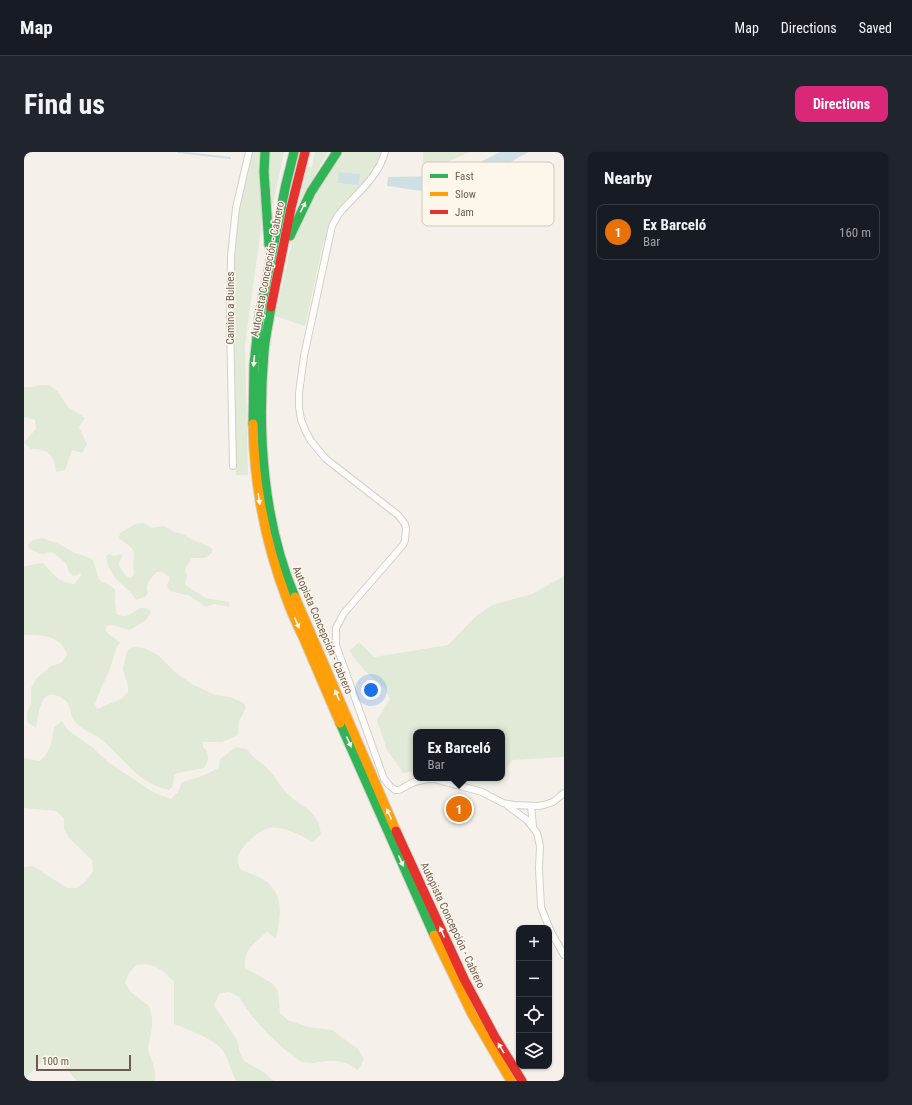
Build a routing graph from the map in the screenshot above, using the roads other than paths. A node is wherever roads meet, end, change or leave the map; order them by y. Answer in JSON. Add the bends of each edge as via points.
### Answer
{"nodes":[{"id":1,"x":249,"y":152,"type":"edge"},
{"id":2,"x":265,"y":152,"type":"edge"},
{"id":3,"x":294,"y":152,"type":"edge"},
{"id":4,"x":305,"y":152,"type":"edge"},
{"id":5,"x":337,"y":152,"type":"edge"},
{"id":6,"x":385,"y":152,"type":"edge"},
{"id":7,"x":281,"y":255,"type":"junction"},
{"id":8,"x":270,"y":263,"type":"junction"},
{"id":9,"x":233,"y":466,"type":"dead end"},
{"id":10,"x":419,"y":781,"type":"edge"},
{"id":11,"x":442,"y":781,"type":"edge"},
{"id":12,"x":564,"y":793,"type":"edge"},
{"id":13,"x":503,"y":803,"type":"junction"},
{"id":14,"x":531,"y":806,"type":"junction"},
{"id":15,"x":533,"y":827,"type":"junction"},
{"id":16,"x":564,"y":955,"type":"edge"},
{"id":17,"x":511,"y":1081,"type":"edge"},
{"id":18,"x":522,"y":1081,"type":"edge"}],
"edges":[{"from":1,"to":9,"type":"street","name":"Camino a Bulnes","via":[[236,208],[230,256]]},
{"from":2,"to":8,"type":"highway"},
{"from":3,"to":8,"type":"highway","name":"Autopista Concepción - Cabrero"},
{"from":4,"to":7,"type":"highway","name":"Autopista Concepción - Cabrero"},
{"from":7,"to":5,"type":"highway","one_way":true,"via":[[306,201]]},
{"from":6,"to":10,"type":"street","via":[[376,173],[343,209],[330,234],[304,356],[299,407],[306,432],[326,459],[398,515],[405,524],[403,545],[344,613],[335,636],[384,779],[395,790]]},
{"from":18,"to":7,"type":"highway","name":"Autopista Concepción - Cabrero","one_way":true,"via":[[494,1037],[451,950],[382,799],[292,590],[278,548],[270,517],[266,485],[262,413],[267,326]]},
{"from":8,"to":17,"type":"highway","name":"Autopista Concepción - Cabrero","one_way":true,"via":[[257,337],[252,412],[258,496],[275,566],[287,601],[396,852],[487,1041]]},
{"from":11,"to":13,"type":"street","via":[[482,792]]},
{"from":12,"to":14,"type":"street","via":[[549,804]]},
{"from":13,"to":14,"type":"street"},
{"from":13,"to":15,"type":"street"},
{"from":14,"to":15,"type":"street"},
{"from":15,"to":16,"type":"street","via":[[540,846],[541,906]]}]}
